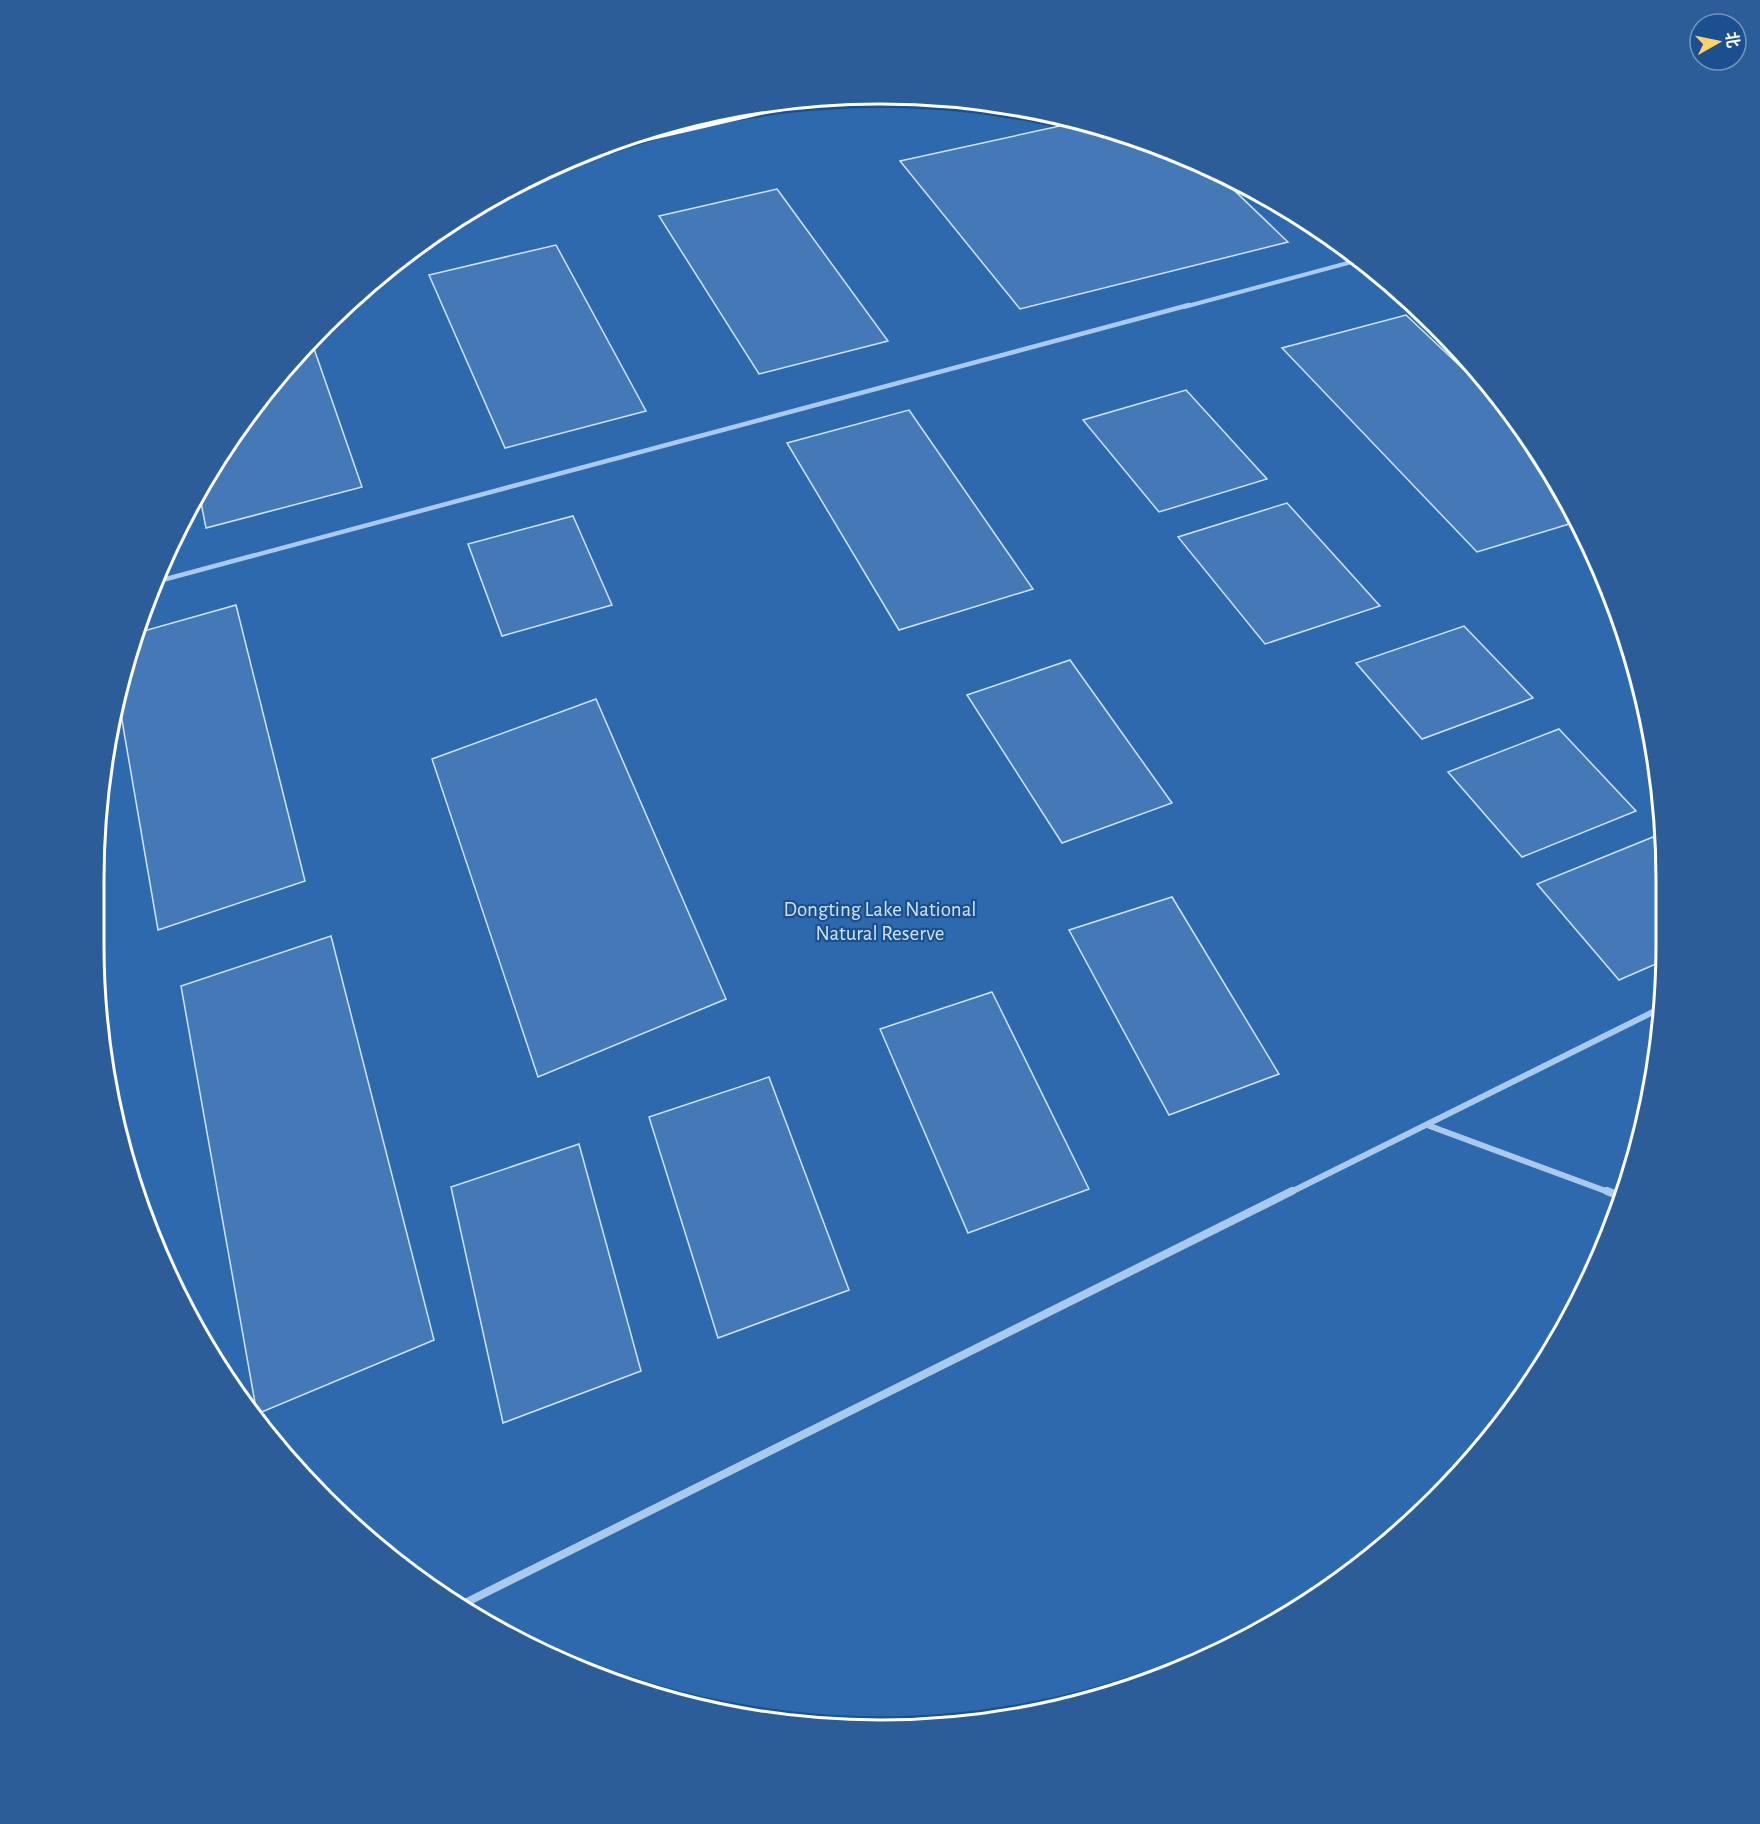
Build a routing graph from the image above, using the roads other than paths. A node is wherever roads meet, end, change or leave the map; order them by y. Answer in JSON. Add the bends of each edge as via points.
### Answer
{"nodes":[{"id":1,"x":765,"y":112,"type":"edge"},
{"id":2,"x":662,"y":135,"type":"edge"},
{"id":3,"x":1351,"y":262,"type":"edge"},
{"id":4,"x":165,"y":579,"type":"edge"},
{"id":5,"x":1653,"y":1012,"type":"edge"},
{"id":6,"x":1427,"y":1125,"type":"junction"},
{"id":7,"x":1615,"y":1194,"type":"edge"},
{"id":8,"x":468,"y":1602,"type":"edge"}],
"edges":[{"from":1,"to":2,"type":"highway"},
{"from":3,"to":4,"type":"street"},
{"from":5,"to":6,"type":"street"},
{"from":6,"to":7,"type":"street"},
{"from":6,"to":8,"type":"street"}]}
